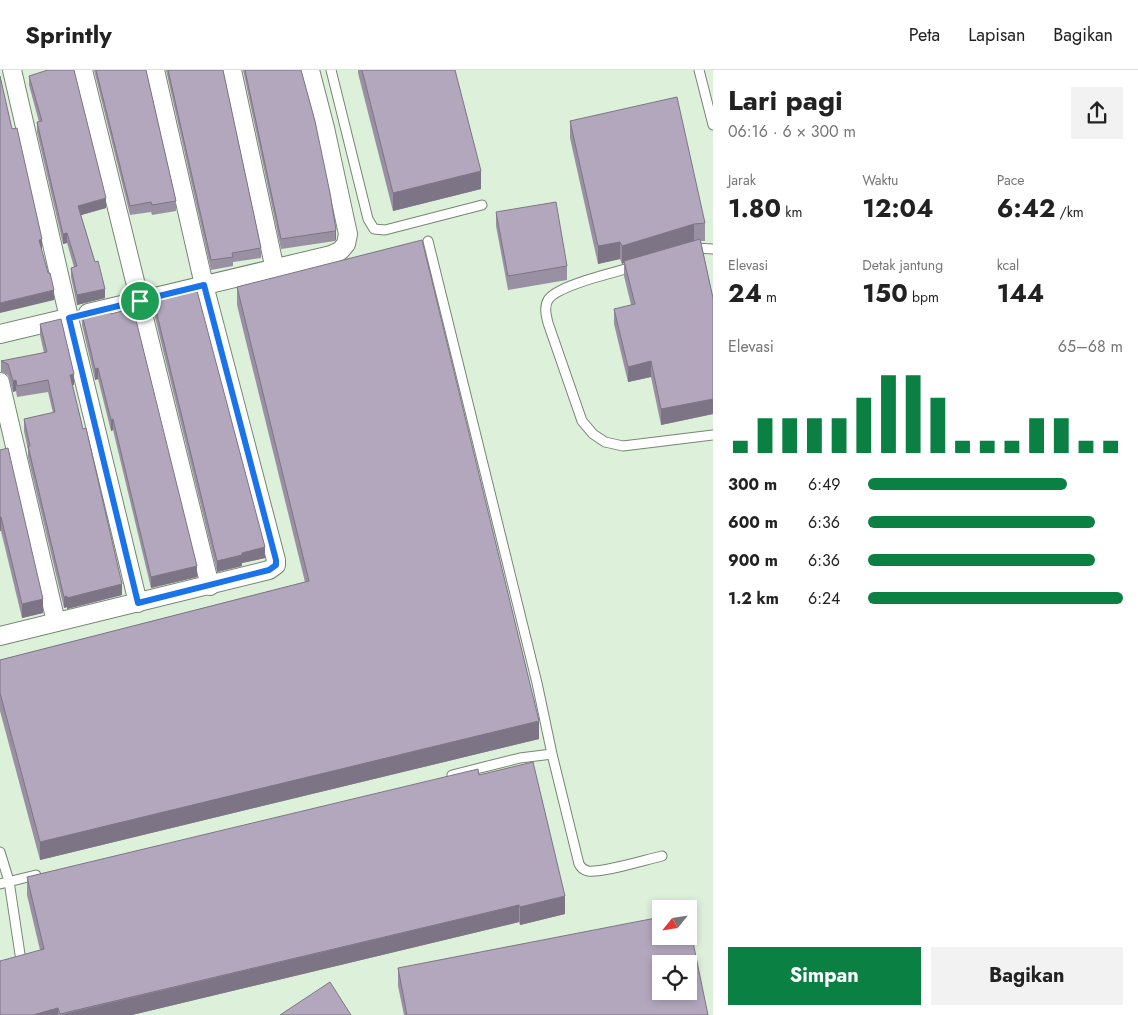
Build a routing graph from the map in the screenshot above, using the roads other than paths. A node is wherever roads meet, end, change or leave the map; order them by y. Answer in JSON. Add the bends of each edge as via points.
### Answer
{"nodes":[{"id":1,"x":12,"y":70,"type":"edge"},
{"id":2,"x":83,"y":70,"type":"edge"},
{"id":3,"x":155,"y":70,"type":"edge"},
{"id":4,"x":232,"y":70,"type":"edge"},
{"id":5,"x":310,"y":70,"type":"edge"},
{"id":6,"x":331,"y":70,"type":"edge"},
{"id":7,"x":700,"y":70,"type":"edge"},
{"id":8,"x":713,"y":125,"type":"edge"},
{"id":9,"x":482,"y":205,"type":"dead end"},
{"id":10,"x":428,"y":241,"type":"dead end"},
{"id":11,"x":713,"y":249,"type":"edge"},
{"id":12,"x":678,"y":254,"type":"edge"},
{"id":13,"x":643,"y":264,"type":"edge"},
{"id":14,"x":275,"y":270,"type":"junction"},
{"id":15,"x":204,"y":285,"type":"junction"},
{"id":16,"x":140,"y":301,"type":"junction"},
{"id":17,"x":69,"y":318,"type":"junction"},
{"id":18,"x":0,"y":334,"type":"edge"},
{"id":19,"x":0,"y":382,"type":"edge"},
{"id":20,"x":713,"y":435,"type":"edge"},
{"id":21,"x":210,"y":586,"type":"junction"},
{"id":22,"x":138,"y":603,"type":"junction"},
{"id":23,"x":56,"y":622,"type":"junction"},
{"id":24,"x":0,"y":636,"type":"edge"},
{"id":25,"x":552,"y":754,"type":"junction"},
{"id":26,"x":442,"y":778,"type":"edge"},
{"id":27,"x":0,"y":852,"type":"edge"},
{"id":28,"x":662,"y":856,"type":"dead end"},
{"id":29,"x":48,"y":872,"type":"edge"},
{"id":30,"x":5,"y":882,"type":"edge"},
{"id":31,"x":22,"y":961,"type":"edge"}],
"edges":[{"from":1,"to":17,"type":"street"},
{"from":2,"to":16,"type":"street"},
{"from":3,"to":15,"type":"street"},
{"from":4,"to":14,"type":"street"},
{"from":5,"to":14,"type":"street","via":[[348,234],[340,251]]},
{"from":6,"to":9,"type":"lane","via":[[368,220],[374,229],[385,230]]},
{"from":7,"to":8,"type":"lane"},
{"from":10,"to":25,"type":"lane"},
{"from":11,"to":12,"type":"lane","via":[[696,248]]},
{"from":13,"to":20,"type":"lane","via":[[572,286],[554,293],[547,301],[548,323],[582,421],[605,442],[623,446]]},
{"from":14,"to":15,"type":"street"},
{"from":15,"to":16,"type":"street"},
{"from":15,"to":21,"type":"street","via":[[276,560],[276,565],[269,570]]},
{"from":16,"to":17,"type":"street"},
{"from":16,"to":21,"type":"street"},
{"from":17,"to":18,"type":"street"},
{"from":17,"to":22,"type":"street"},
{"from":19,"to":23,"type":"street"},
{"from":21,"to":22,"type":"street"},
{"from":22,"to":23,"type":"street"},
{"from":23,"to":24,"type":"street"},
{"from":25,"to":26,"type":"lane","via":[[520,758]]},
{"from":25,"to":28,"type":"lane","via":[[578,864],[582,869],[598,871]]},
{"from":27,"to":30,"type":"lane"},
{"from":29,"to":30,"type":"lane"},
{"from":30,"to":31,"type":"lane"}]}
